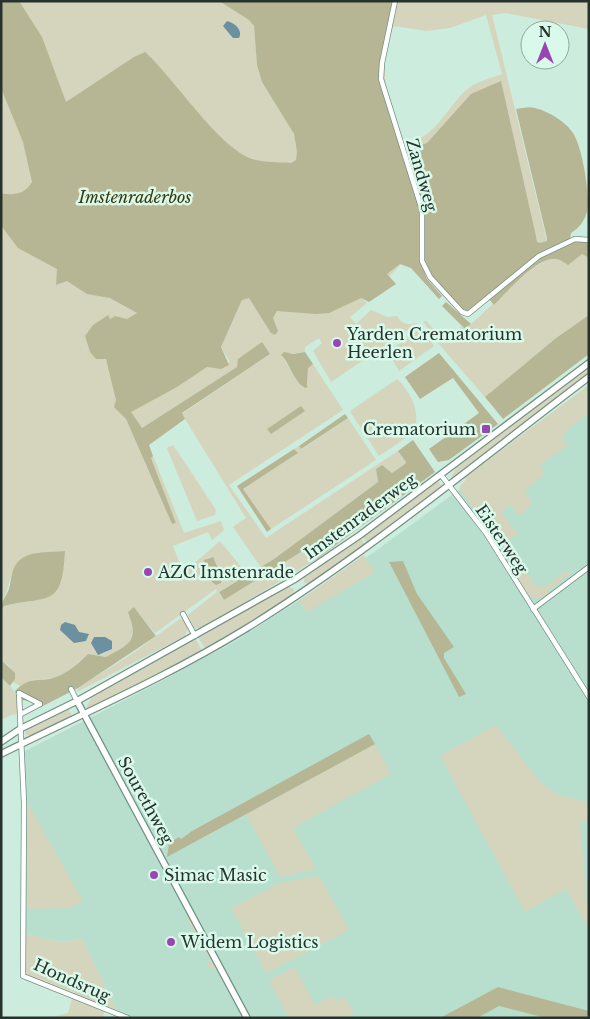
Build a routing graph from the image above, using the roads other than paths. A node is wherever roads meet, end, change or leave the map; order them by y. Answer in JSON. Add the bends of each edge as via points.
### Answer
{"nodes":[{"id":1,"x":395,"y":1,"type":"edge"},
{"id":2,"x":589,"y":240,"type":"edge"},
{"id":3,"x":589,"y":363,"type":"edge"},
{"id":4,"x":589,"y":377,"type":"edge"},
{"id":5,"x":441,"y":475,"type":"junction"},
{"id":6,"x":448,"y":484,"type":"junction"},
{"id":7,"x":589,"y":567,"type":"edge"},
{"id":8,"x":533,"y":609,"type":"junction"},
{"id":9,"x":183,"y":614,"type":"dead end"},
{"id":10,"x":195,"y":636,"type":"junction"},
{"id":11,"x":71,"y":689,"type":"dead end"},
{"id":12,"x":589,"y":697,"type":"edge"},
{"id":13,"x":77,"y":701,"type":"junction"},
{"id":14,"x":21,"y":714,"type":"junction"},
{"id":15,"x":84,"y":714,"type":"junction"},
{"id":16,"x":20,"y":729,"type":"junction"},
{"id":17,"x":1,"y":742,"type":"edge"},
{"id":18,"x":22,"y":744,"type":"junction"},
{"id":19,"x":1,"y":754,"type":"edge"},
{"id":20,"x":128,"y":1018,"type":"edge"},
{"id":21,"x":247,"y":1018,"type":"edge"}],
"edges":[{"from":1,"to":2,"type":"street","name":"Zandweg","via":[[381,79],[420,203],[422,257],[430,277],[462,312],[468,314],[539,256],[575,239]]},
{"from":3,"to":5,"type":"street","name":"Imstenraderweg"},
{"from":4,"to":6,"type":"street","name":"Imstenraderweg"},
{"from":5,"to":6,"type":"street","name":"Eisterweg"},
{"from":5,"to":10,"type":"street","name":"Imstenraderweg","via":[[295,579]]},
{"from":6,"to":8,"type":"street","name":"Eisterweg","via":[[486,533]]},
{"from":6,"to":15,"type":"street","name":"Imstenraderweg","via":[[304,591],[247,628],[188,662]]},
{"from":7,"to":8,"type":"street"},
{"from":8,"to":12,"type":"street","name":"Eisterweg"},
{"from":9,"to":10,"type":"street"},
{"from":10,"to":13,"type":"street","name":"Imstenraderweg"},
{"from":11,"to":13,"type":"street"},
{"from":13,"to":15,"type":"street","name":"Sourethweg"},
{"from":13,"to":16,"type":"street","name":"Imstenraderweg"},
{"from":14,"to":14,"type":"street","via":[[40,704],[19,693]]},
{"from":14,"to":16,"type":"street"},
{"from":15,"to":18,"type":"street","name":"Imstenraderweg"},
{"from":15,"to":21,"type":"street","name":"Sourethweg"},
{"from":16,"to":17,"type":"street","name":"Imstenraderweg"},
{"from":16,"to":18,"type":"street"},
{"from":18,"to":19,"type":"street","name":"Imstenraderweg"},
{"from":18,"to":20,"type":"street","name":"Hondsrug","via":[[22,976]]}]}
